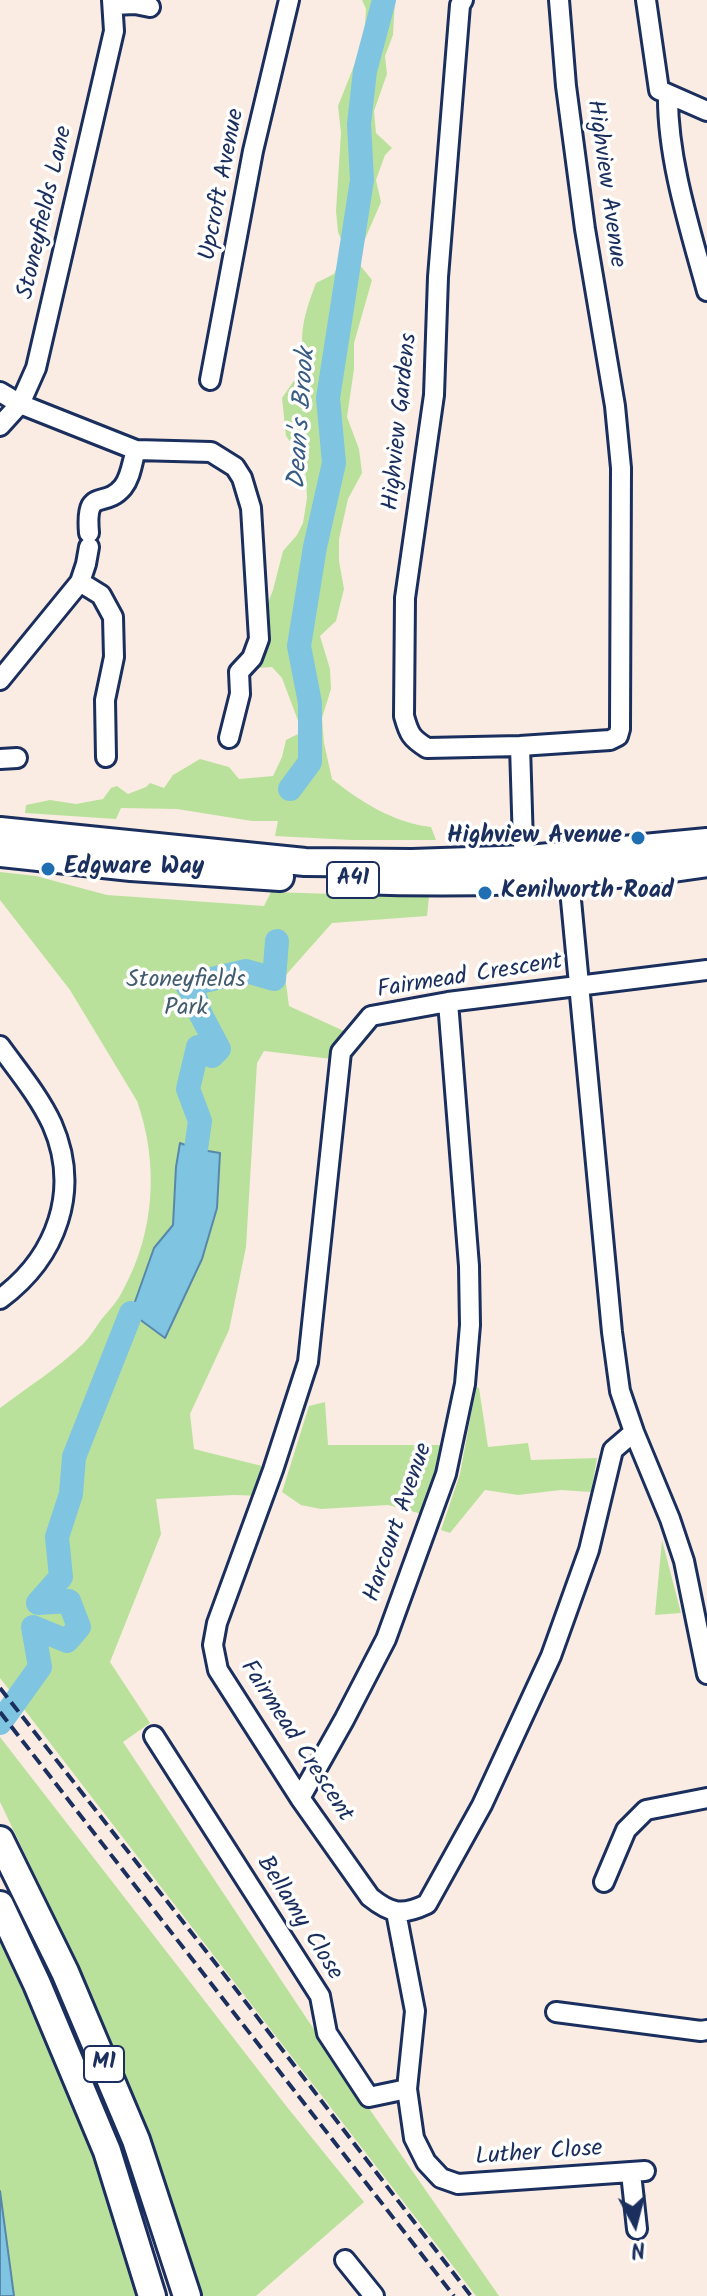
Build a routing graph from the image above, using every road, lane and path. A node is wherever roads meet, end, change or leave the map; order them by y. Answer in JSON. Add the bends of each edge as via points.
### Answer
{"nodes":[{"id":1,"x":289,"y":0,"type":"edge"},
{"id":2,"x":463,"y":0,"type":"edge"},
{"id":3,"x":559,"y":0,"type":"edge"},
{"id":4,"x":646,"y":0,"type":"edge"},
{"id":5,"x":112,"y":2,"type":"edge"},
{"id":6,"x":150,"y":7,"type":"dead end"},
{"id":7,"x":668,"y":94,"type":"junction"},
{"id":8,"x":707,"y":111,"type":"edge"},
{"id":9,"x":707,"y":291,"type":"edge"},
{"id":10,"x":210,"y":380,"type":"dead end"},
{"id":11,"x":0,"y":392,"type":"edge"},
{"id":12,"x":20,"y":404,"type":"junction"},
{"id":13,"x":0,"y":426,"type":"edge"},
{"id":14,"x":136,"y":450,"type":"junction"},
{"id":15,"x":80,"y":582,"type":"junction"},
{"id":16,"x":0,"y":680,"type":"edge"},
{"id":17,"x":229,"y":738,"type":"dead end"},
{"id":18,"x":520,"y":746,"type":"junction"},
{"id":19,"x":106,"y":757,"type":"dead end"},
{"id":20,"x":0,"y":831,"type":"edge"},
{"id":21,"x":707,"y":842,"type":"edge"},
{"id":22,"x":0,"y":853,"type":"edge"},
{"id":23,"x":529,"y":859,"type":"junction"},
{"id":24,"x":707,"y":863,"type":"edge"},
{"id":25,"x":569,"y":879,"type":"junction"},
{"id":26,"x":707,"y":970,"type":"edge"},
{"id":27,"x":578,"y":986,"type":"junction"},
{"id":28,"x":448,"y":1002,"type":"junction"},
{"id":29,"x":0,"y":1046,"type":"edge"},
{"id":30,"x":0,"y":1299,"type":"edge"},
{"id":31,"x":634,"y":1432,"type":"junction"},
{"id":32,"x":707,"y":1674,"type":"edge"},
{"id":33,"x":154,"y":1736,"type":"dead end"},
{"id":34,"x":300,"y":1798,"type":"junction"},
{"id":35,"x":707,"y":1798,"type":"edge"},
{"id":36,"x":0,"y":1840,"type":"edge"},
{"id":37,"x":604,"y":1882,"type":"dead end"},
{"id":38,"x":0,"y":1905,"type":"edge"},
{"id":39,"x":396,"y":1912,"type":"junction"},
{"id":40,"x":556,"y":2012,"type":"dead end"},
{"id":41,"x":707,"y":2030,"type":"edge"},
{"id":42,"x":407,"y":2089,"type":"junction"},
{"id":43,"x":637,"y":2229,"type":"dead end"},
{"id":44,"x":345,"y":2260,"type":"dead end"},
{"id":45,"x":152,"y":2296,"type":"edge"},
{"id":46,"x":187,"y":2296,"type":"edge"},
{"id":47,"x":374,"y":2296,"type":"edge"}],
"edges":[{"from":1,"to":10,"type":"street","name":"Upcroft Avenue","via":[[253,151]]},
{"from":2,"to":18,"type":"street","name":"Highview Gardens","via":[[438,277],[434,395],[405,598],[404,716],[408,732],[427,748]]},
{"from":3,"to":18,"type":"street","name":"Highview Avenue","via":[[583,215],[621,468],[620,729],[610,740]]},
{"from":4,"to":7,"type":"street","via":[[659,90]]},
{"from":5,"to":6,"type":"street"},
{"from":5,"to":12,"type":"street","name":"Stoneyfields Lane","via":[[114,31],[36,368]]},
{"from":7,"to":8,"type":"street"},
{"from":7,"to":9,"type":"street","via":[[683,201]]},
{"from":11,"to":12,"type":"street"},
{"from":12,"to":13,"type":"street","name":"Stoneyfields Lane"},
{"from":12,"to":14,"type":"street"},
{"from":14,"to":15,"type":"street","via":[[122,488],[90,506]]},
{"from":14,"to":17,"type":"street","via":[[211,452],[242,478],[251,508],[259,639],[252,658],[230,674],[240,694]]},
{"from":15,"to":16,"type":"street"},
{"from":15,"to":19,"type":"street","via":[[101,595],[113,617]]},
{"from":18,"to":23,"type":"street","via":[[523,844]]},
{"from":20,"to":23,"type":"highway","number":"A41","via":[[305,862]]},
{"from":21,"to":23,"type":"highway","number":"A41"},
{"from":22,"to":25,"type":"highway","number":"A41","via":[[306,879]]},
{"from":24,"to":25,"type":"highway","number":"A41"},
{"from":25,"to":27,"type":"street"},
{"from":26,"to":27,"type":"street","name":"Fairmead Crescent"},
{"from":27,"to":28,"type":"street","name":"Fairmead Crescent"},
{"from":27,"to":31,"type":"street","via":[[612,1332],[620,1391]]},
{"from":28,"to":34,"type":"street","name":"Harcourt Avenue","via":[[469,1266],[465,1384],[446,1474],[386,1639]]},
{"from":28,"to":34,"type":"street","name":"Fairmead Crescent","via":[[371,1016],[341,1052],[308,1362],[217,1623],[213,1645],[218,1670]]},
{"from":29,"to":30,"type":"street","via":[[52,1124],[64,1189],[55,1233],[44,1254]]},
{"from":31,"to":32,"type":"street","via":[[684,1561]]},
{"from":31,"to":39,"type":"street","via":[[613,1450],[589,1550],[551,1656],[482,1805],[427,1904]]},
{"from":33,"to":42,"type":"street","name":"Bellamy Close","via":[[320,1996],[327,2033],[369,2097]]},
{"from":34,"to":39,"type":"street","name":"Fairmead Crescent","via":[[370,1897]]},
{"from":35,"to":37,"type":"street","via":[[646,1810],[626,1830]]},
{"from":36,"to":46,"type":"highway","number":"M1","via":[[65,1972],[136,2140]]},
{"from":38,"to":45,"type":"highway","number":"M1","via":[[107,2151]]},
{"from":39,"to":42,"type":"street","name":"Luther Close","via":[[415,2011]]},
{"from":40,"to":41,"type":"street"},
{"from":42,"to":43,"type":"street","name":"Luther Close","via":[[414,2138],[441,2178],[458,2184],[638,2172]]},
{"from":44,"to":47,"type":"street"}]}
